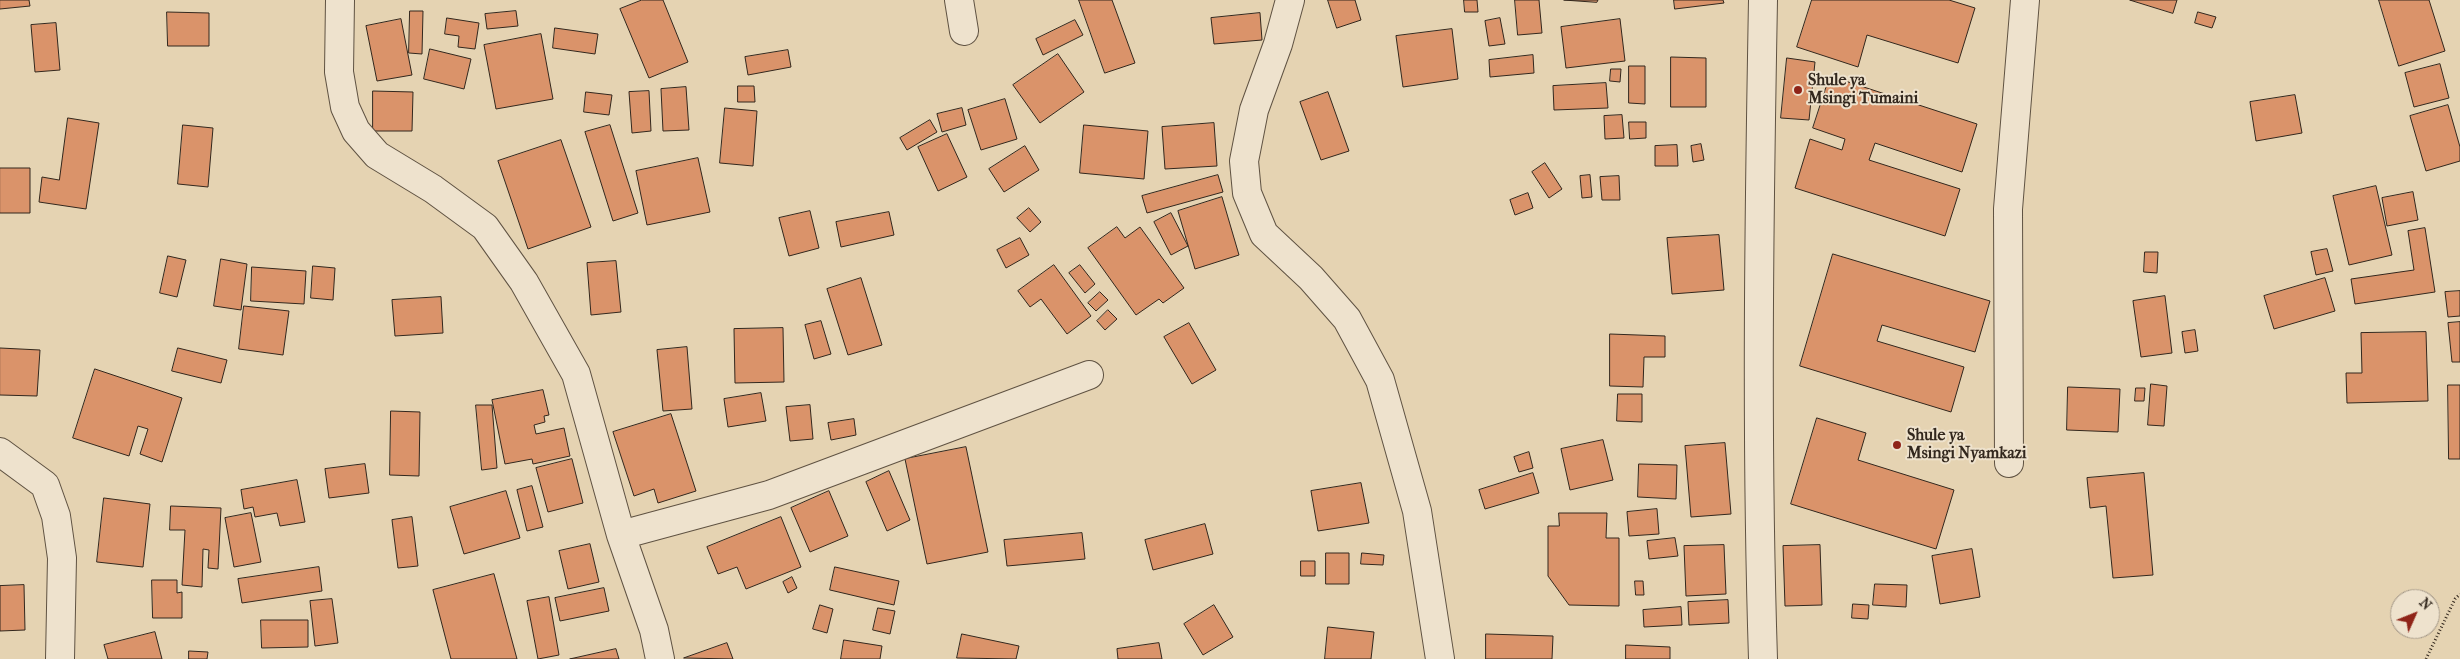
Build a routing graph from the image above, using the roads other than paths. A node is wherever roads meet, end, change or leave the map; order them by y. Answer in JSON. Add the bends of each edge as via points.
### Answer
{"nodes":[{"id":1,"x":340,"y":0,"type":"edge"},
{"id":2,"x":959,"y":0,"type":"edge"},
{"id":3,"x":1290,"y":0,"type":"edge"},
{"id":4,"x":1764,"y":0,"type":"edge"},
{"id":5,"x":2025,"y":0,"type":"edge"},
{"id":6,"x":964,"y":31,"type":"dead end"},
{"id":7,"x":1089,"y":375,"type":"dead end"},
{"id":8,"x":0,"y":452,"type":"edge"},
{"id":9,"x":2009,"y":463,"type":"dead end"},
{"id":10,"x":621,"y":535,"type":"junction"},
{"id":11,"x":60,"y":659,"type":"edge"},
{"id":12,"x":660,"y":659,"type":"edge"},
{"id":13,"x":1440,"y":659,"type":"edge"},
{"id":14,"x":1763,"y":659,"type":"edge"}],
"edges":[{"from":1,"to":10,"type":"street","via":[[339,72],[345,108],[356,130],[377,155],[433,189],[485,227],[524,282],[576,374]]},
{"from":2,"to":6,"type":"street"},
{"from":3,"to":13,"type":"street","via":[[1254,110],[1244,161],[1246,193],[1264,234],[1311,278],[1347,319],[1380,380],[1417,511]]},
{"from":4,"to":14,"type":"street","via":[[1757,282]]},
{"from":5,"to":9,"type":"street","via":[[2008,209]]},
{"from":7,"to":10,"type":"street","via":[[769,495]]},
{"from":8,"to":11,"type":"street","via":[[45,485],[56,516],[62,558]]},
{"from":10,"to":12,"type":"street","via":[[654,630]]}]}
